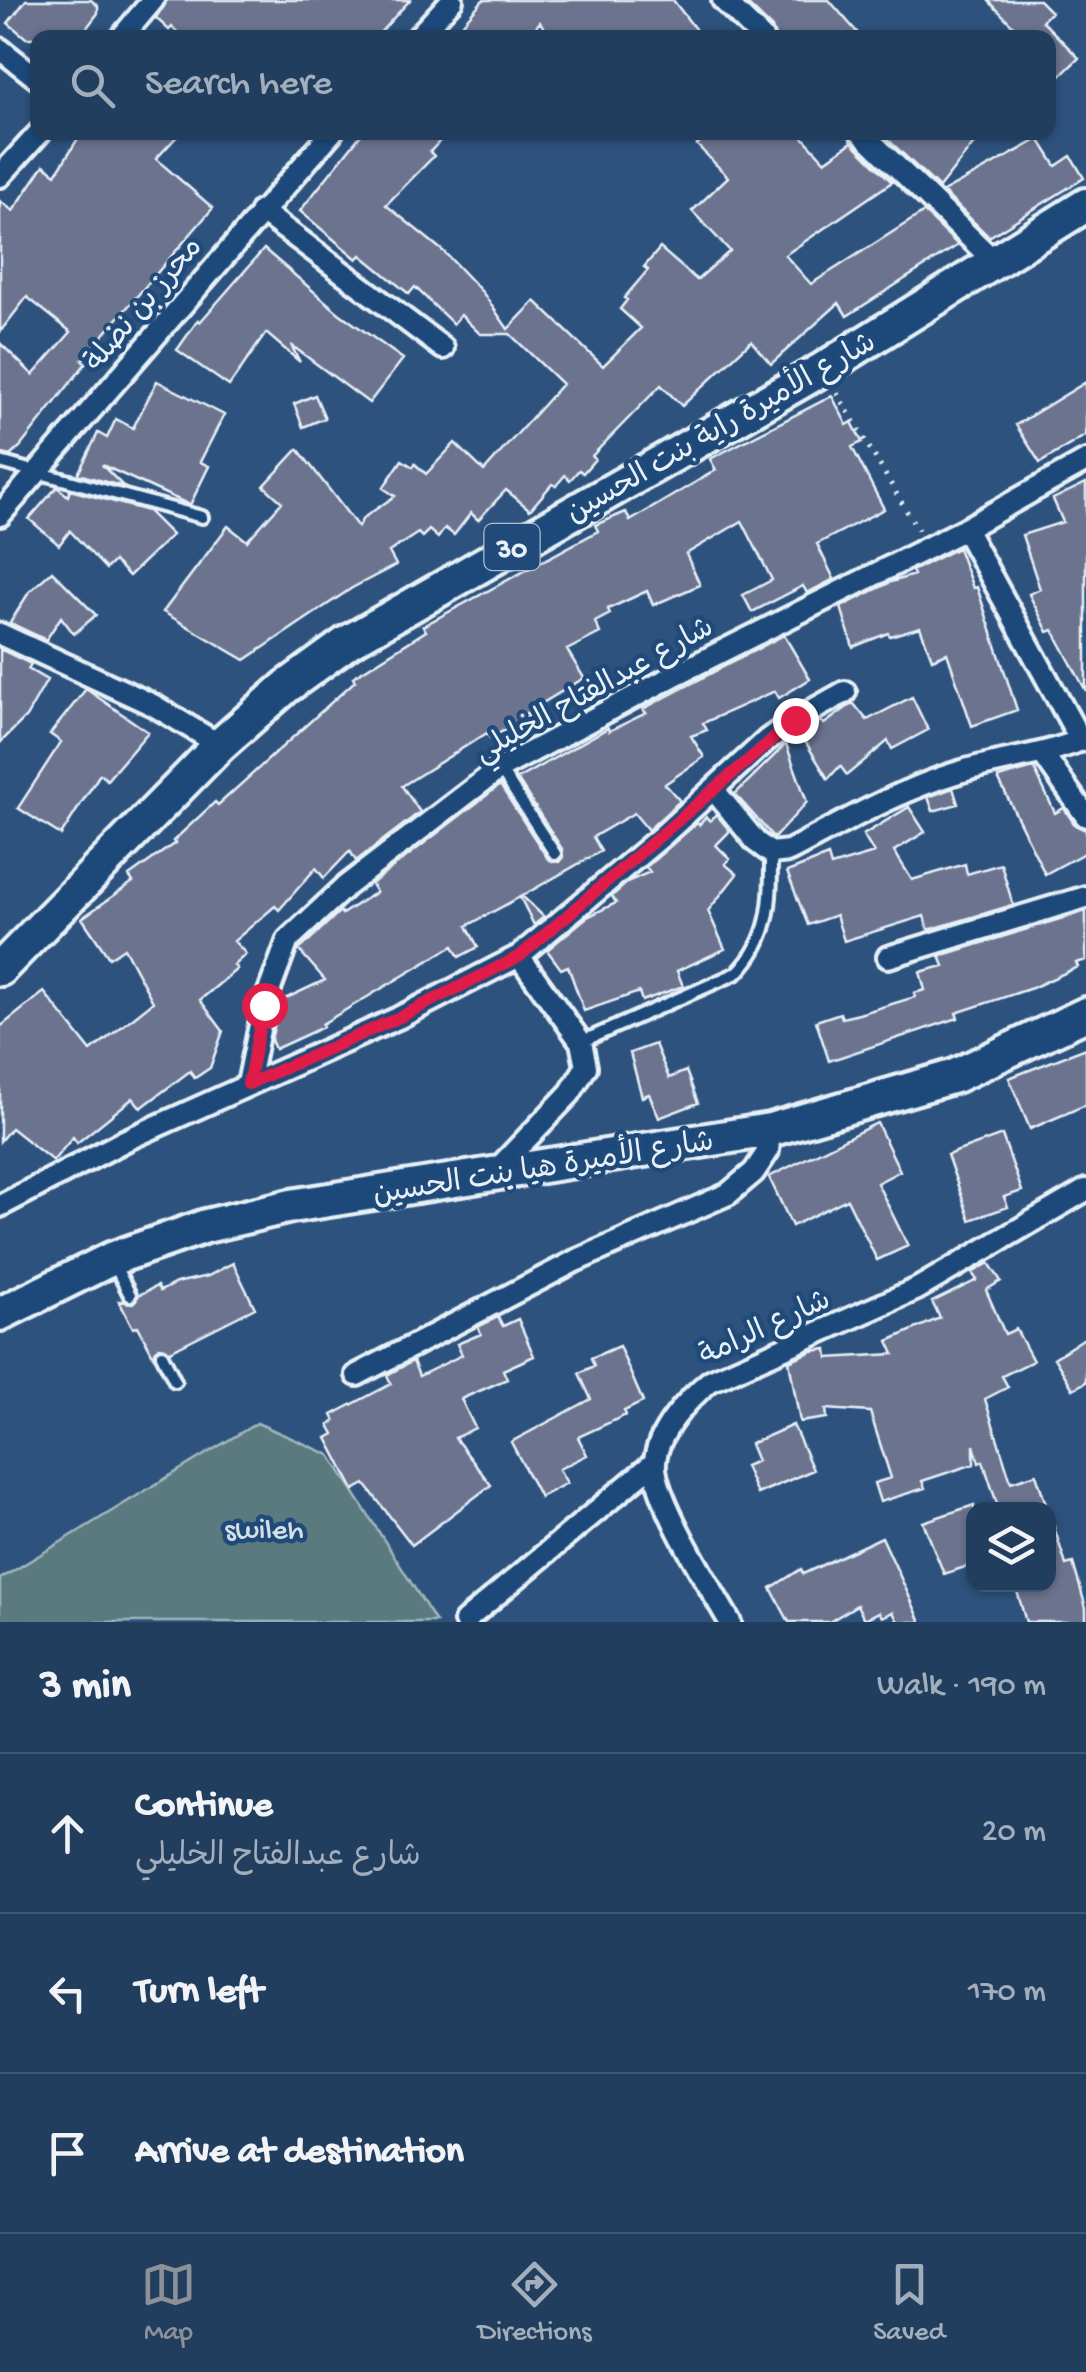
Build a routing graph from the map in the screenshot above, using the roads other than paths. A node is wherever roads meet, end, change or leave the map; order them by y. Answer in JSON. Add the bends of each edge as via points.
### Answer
{"nodes":[{"id":1,"x":153,"y":0,"type":"edge"},
{"id":2,"x":452,"y":0,"type":"edge"},
{"id":3,"x":722,"y":0,"type":"edge"},
{"id":4,"x":129,"y":30,"type":"edge"},
{"id":5,"x":424,"y":30,"type":"edge"},
{"id":6,"x":754,"y":30,"type":"edge"},
{"id":7,"x":0,"y":48,"type":"edge"},
{"id":8,"x":30,"y":72,"type":"edge"},
{"id":9,"x":33,"y":140,"type":"edge"},
{"id":10,"x":325,"y":140,"type":"edge"},
{"id":11,"x":869,"y":140,"type":"edge"},
{"id":12,"x":0,"y":176,"type":"edge"},
{"id":13,"x":1086,"y":205,"type":"edge"},
{"id":14,"x":261,"y":211,"type":"junction"},
{"id":15,"x":993,"y":260,"type":"junction"},
{"id":16,"x":443,"y":348,"type":"dead end"},
{"id":17,"x":1086,"y":461,"type":"edge"},
{"id":18,"x":0,"y":462,"type":"edge"},
{"id":19,"x":37,"y":475,"type":"junction"},
{"id":20,"x":0,"y":514,"type":"edge"},
{"id":21,"x":202,"y":517,"type":"dead end"},
{"id":22,"x":965,"y":529,"type":"junction"},
{"id":23,"x":0,"y":634,"type":"edge"},
{"id":24,"x":845,"y":692,"type":"dead end"},
{"id":25,"x":1084,"y":739,"type":"edge"},
{"id":26,"x":220,"y":745,"type":"junction"},
{"id":27,"x":1044,"y":754,"type":"junction"},
{"id":28,"x":499,"y":769,"type":"junction"},
{"id":29,"x":714,"y":790,"type":"junction"},
{"id":30,"x":1086,"y":816,"type":"edge"},
{"id":31,"x":771,"y":852,"type":"junction"},
{"id":32,"x":556,"y":854,"type":"dead end"},
{"id":33,"x":1086,"y":897,"type":"edge"},
{"id":34,"x":520,"y":956,"type":"junction"},
{"id":35,"x":888,"y":957,"type":"dead end"},
{"id":36,"x":0,"y":969,"type":"edge"},
{"id":37,"x":1086,"y":1014,"type":"edge"},
{"id":38,"x":581,"y":1042,"type":"junction"},
{"id":39,"x":248,"y":1084,"type":"junction"},
{"id":40,"x":770,"y":1130,"type":"junction"},
{"id":41,"x":492,"y":1174,"type":"junction"},
{"id":42,"x":1086,"y":1190,"type":"edge"},
{"id":43,"x":0,"y":1206,"type":"edge"},
{"id":44,"x":112,"y":1259,"type":"junction"},
{"id":45,"x":130,"y":1295,"type":"dead end"},
{"id":46,"x":0,"y":1314,"type":"edge"},
{"id":47,"x":162,"y":1355,"type":"dead end"},
{"id":48,"x":358,"y":1375,"type":"dead end"},
{"id":49,"x":176,"y":1381,"type":"dead end"},
{"id":50,"x":655,"y":1462,"type":"junction"},
{"id":51,"x":465,"y":1621,"type":"edge"},
{"id":52,"x":730,"y":1622,"type":"edge"}],
"edges":[{"from":1,"to":4,"type":"street"},
{"from":2,"to":5,"type":"street"},
{"from":3,"to":6,"type":"street"},
{"from":7,"to":8,"type":"street"},
{"from":9,"to":12,"type":"street"},
{"from":10,"to":14,"type":"street","name":"محرز بن نضلة"},
{"from":11,"to":15,"type":"street"},
{"from":13,"to":15,"type":"main road","name":"شارع الأميرة راية بنت الحسين","number":"30"},
{"from":14,"to":16,"type":"street"},
{"from":14,"to":19,"type":"street","name":"محرز بن نضلة"},
{"from":15,"to":26,"type":"main road","name":"شارع الأميرة راية بنت الحسين","number":"30","via":[[823,369],[364,632]]},
{"from":17,"to":22,"type":"street","name":"شارع عبدالفتاح الخليلي"},
{"from":18,"to":19,"type":"lane"},
{"from":19,"to":20,"type":"street","name":"محرز بن نضلة"},
{"from":19,"to":21,"type":"lane"},
{"from":22,"to":25,"type":"street"},
{"from":22,"to":28,"type":"street","name":"شارع عبدالفتاح الخليلي"},
{"from":23,"to":26,"type":"street","via":[[153,705]]},
{"from":24,"to":29,"type":"street","via":[[778,732]]},
{"from":25,"to":27,"type":"street"},
{"from":26,"to":36,"type":"main road","name":"شارع الأميرة راية بنت الحسين","number":"30"},
{"from":27,"to":30,"type":"street"},
{"from":27,"to":31,"type":"street","via":[[940,778],[790,850]]},
{"from":28,"to":32,"type":"lane"},
{"from":28,"to":39,"type":"street","name":"شارع عبدالفتاح الخليلي","via":[[346,886],[288,940],[264,1005]]},
{"from":29,"to":31,"type":"street"},
{"from":29,"to":34,"type":"street"},
{"from":31,"to":38,"type":"lane","via":[[775,906],[757,952],[738,973]]},
{"from":33,"to":35,"type":"street"},
{"from":34,"to":38,"type":"street"},
{"from":34,"to":39,"type":"street"},
{"from":37,"to":40,"type":"main road","name":"شارع الأميرة هيا بنت الحسين","via":[[955,1076]]},
{"from":38,"to":41,"type":"street","via":[[586,1067],[570,1093]]},
{"from":39,"to":43,"type":"street"},
{"from":40,"to":41,"type":"main road","name":"شارع الأميرة هيا بنت الحسين"},
{"from":40,"to":48,"type":"street","via":[[768,1152],[728,1194],[575,1261]]},
{"from":41,"to":44,"type":"main road","name":"شارع الأميرة هيا بنت الحسين","via":[[292,1206],[206,1226]]},
{"from":42,"to":50,"type":"street","name":"شارع الرامة","via":[[917,1289],[710,1381],[670,1423]]},
{"from":44,"to":45,"type":"lane"},
{"from":44,"to":46,"type":"main road","name":"شارع الأميرة هيا بنت الحسين"},
{"from":47,"to":49,"type":"lane"},
{"from":50,"to":51,"type":"street"},
{"from":50,"to":52,"type":"street","via":[[672,1514]]}]}
